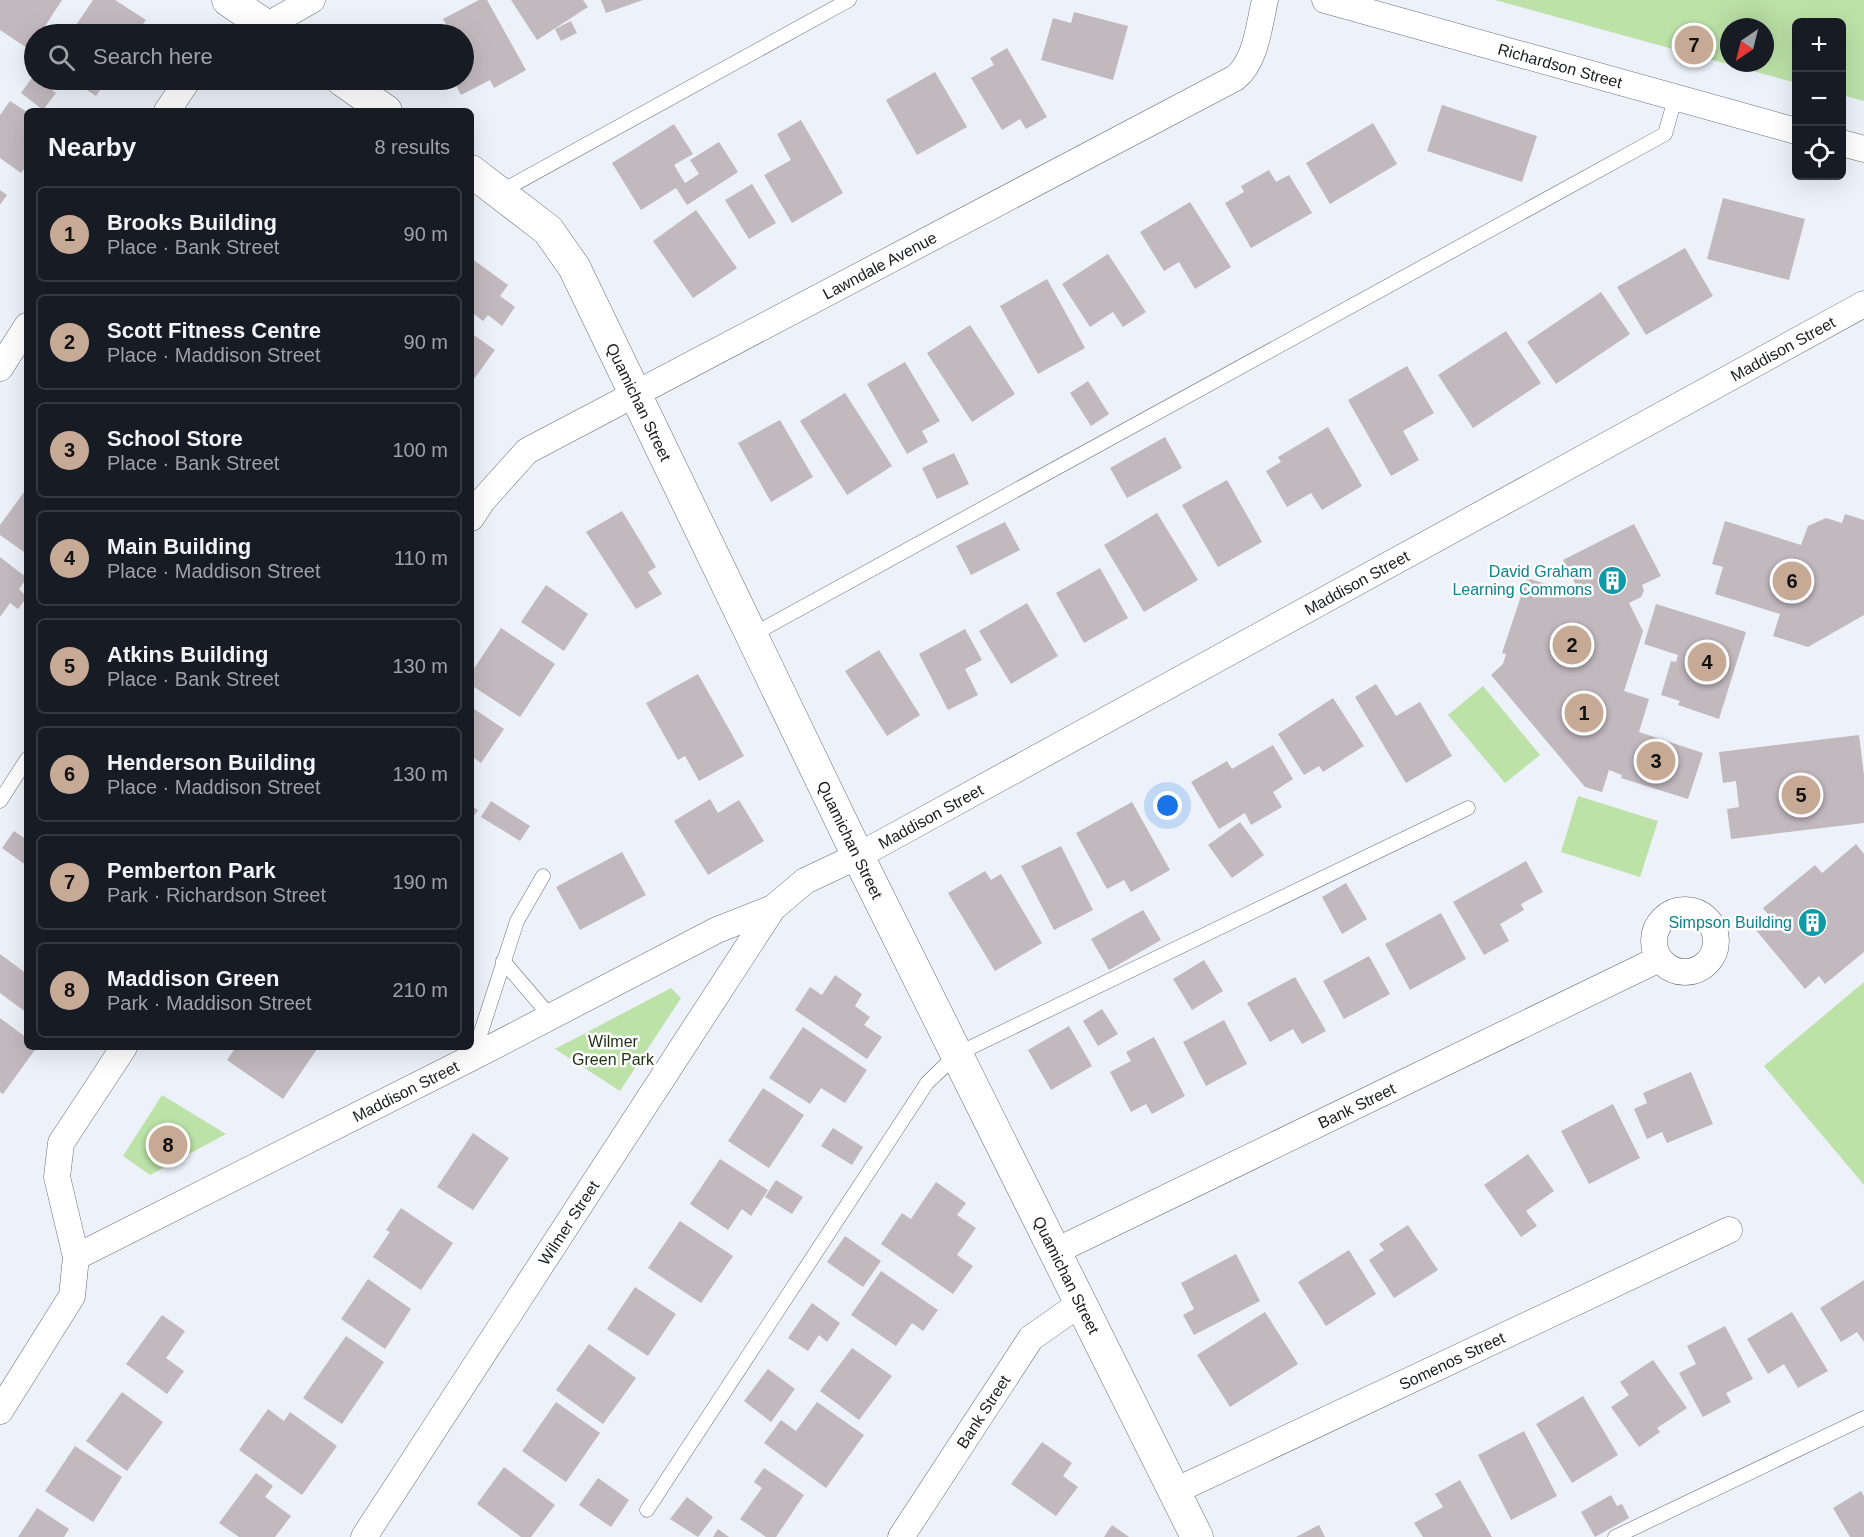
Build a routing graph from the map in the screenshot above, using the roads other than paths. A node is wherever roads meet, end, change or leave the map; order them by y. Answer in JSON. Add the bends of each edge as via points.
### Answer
{"nodes":[{"id":1,"x":228,"y":0,"type":"edge"},
{"id":2,"x":312,"y":0,"type":"edge"},
{"id":3,"x":849,"y":0,"type":"edge"},
{"id":4,"x":1265,"y":0,"type":"edge"},
{"id":5,"x":1325,"y":0,"type":"edge"},
{"id":6,"x":254,"y":24,"type":"edge"},
{"id":7,"x":274,"y":24,"type":"edge"},
{"id":8,"x":181,"y":90,"type":"edge"},
{"id":9,"x":356,"y":90,"type":"edge"},
{"id":10,"x":1676,"y":99,"type":"junction"},
{"id":11,"x":169,"y":108,"type":"edge"},
{"id":12,"x":382,"y":108,"type":"edge"},
{"id":13,"x":1792,"y":130,"type":"edge"},
{"id":14,"x":1846,"y":144,"type":"edge"},
{"id":15,"x":1864,"y":149,"type":"edge"},
{"id":16,"x":474,"y":173,"type":"edge"},
{"id":17,"x":500,"y":192,"type":"junction"},
{"id":18,"x":1864,"y":304,"type":"edge"},
{"id":19,"x":24,"y":331,"type":"edge"},
{"id":20,"x":0,"y":368,"type":"edge"},
{"id":21,"x":636,"y":394,"type":"junction"},
{"id":22,"x":474,"y":514,"type":"edge"},
{"id":23,"x":752,"y":635,"type":"junction"},
{"id":24,"x":24,"y":764,"type":"edge"},
{"id":25,"x":0,"y":801,"type":"edge"},
{"id":26,"x":1468,"y":808,"type":"dead end"},
{"id":27,"x":858,"y":856,"type":"junction"},
{"id":28,"x":543,"y":876,"type":"dead end"},
{"id":29,"x":772,"y":908,"type":"junction"},
{"id":30,"x":1659,"y":959,"type":"dead end"},
{"id":31,"x":503,"y":961,"type":"junction"},
{"id":32,"x":551,"y":1017,"type":"junction"},
{"id":33,"x":122,"y":1050,"type":"edge"},
{"id":34,"x":957,"y":1054,"type":"junction"},
{"id":35,"x":477,"y":1055,"type":"junction"},
{"id":36,"x":1729,"y":1230,"type":"dead end"},
{"id":37,"x":1056,"y":1251,"type":"junction"},
{"id":38,"x":76,"y":1257,"type":"junction"},
{"id":39,"x":1081,"y":1303,"type":"junction"},
{"id":40,"x":0,"y":1411,"type":"edge"},
{"id":41,"x":1864,"y":1419,"type":"edge"},
{"id":42,"x":1175,"y":1491,"type":"junction"},
{"id":43,"x":647,"y":1510,"type":"dead end"},
{"id":44,"x":364,"y":1537,"type":"edge"},
{"id":45,"x":901,"y":1537,"type":"edge"},
{"id":46,"x":1197,"y":1537,"type":"edge"},
{"id":47,"x":1615,"y":1537,"type":"edge"}],
"edges":[{"from":1,"to":6,"type":"street"},
{"from":2,"to":7,"type":"street"},
{"from":3,"to":17,"type":"lane"},
{"from":4,"to":21,"type":"street","name":"Lawndale Avenue","via":[[1250,60],[1244,72],[1235,78]]},
{"from":5,"to":10,"type":"street","name":"Richardson Street"},
{"from":8,"to":11,"type":"street"},
{"from":9,"to":12,"type":"street"},
{"from":10,"to":13,"type":"street","name":"Richardson Street"},
{"from":10,"to":23,"type":"lane","via":[[1665,134]]},
{"from":14,"to":15,"type":"street"},
{"from":16,"to":17,"type":"street","name":"Quamichan Street"},
{"from":17,"to":21,"type":"street","name":"Quamichan Street","via":[[548,230],[574,267]]},
{"from":18,"to":27,"type":"street","name":"Maddison Street"},
{"from":19,"to":20,"type":"street"},
{"from":21,"to":22,"type":"street","name":"Lawndale Avenue","via":[[527,451]]},
{"from":21,"to":23,"type":"street","name":"Quamichan Street"},
{"from":23,"to":27,"type":"street","name":"Quamichan Street"},
{"from":24,"to":25,"type":"lane"},
{"from":26,"to":34,"type":"lane"},
{"from":27,"to":29,"type":"street","name":"Maddison Street","via":[[805,881]]},
{"from":27,"to":34,"type":"street","name":"Quamichan Street"},
{"from":28,"to":31,"type":"lane","via":[[518,921]]},
{"from":29,"to":32,"type":"street","name":"Maddison Street","via":[[717,930]]},
{"from":29,"to":44,"type":"street","name":"Wilmer Street"},
{"from":30,"to":37,"type":"street","name":"Bank Street"},
{"from":31,"to":32,"type":"lane"},
{"from":31,"to":35,"type":"lane"},
{"from":32,"to":35,"type":"street","name":"Maddison Street"},
{"from":33,"to":38,"type":"street","via":[[61,1143],[57,1177]]},
{"from":34,"to":37,"type":"street","name":"Quamichan Street"},
{"from":34,"to":43,"type":"lane","via":[[927,1083]]},
{"from":35,"to":38,"type":"street","name":"Maddison Street"},
{"from":36,"to":42,"type":"street","name":"Somenos Street"},
{"from":37,"to":39,"type":"street","name":"Quamichan Street"},
{"from":38,"to":40,"type":"street","via":[[72,1296]]},
{"from":39,"to":42,"type":"street","name":"Quamichan Street"},
{"from":39,"to":45,"type":"street","name":"Bank Street","via":[[1031,1338]]},
{"from":41,"to":47,"type":"lane"},
{"from":42,"to":46,"type":"street","name":"Quamichan Street"}]}
